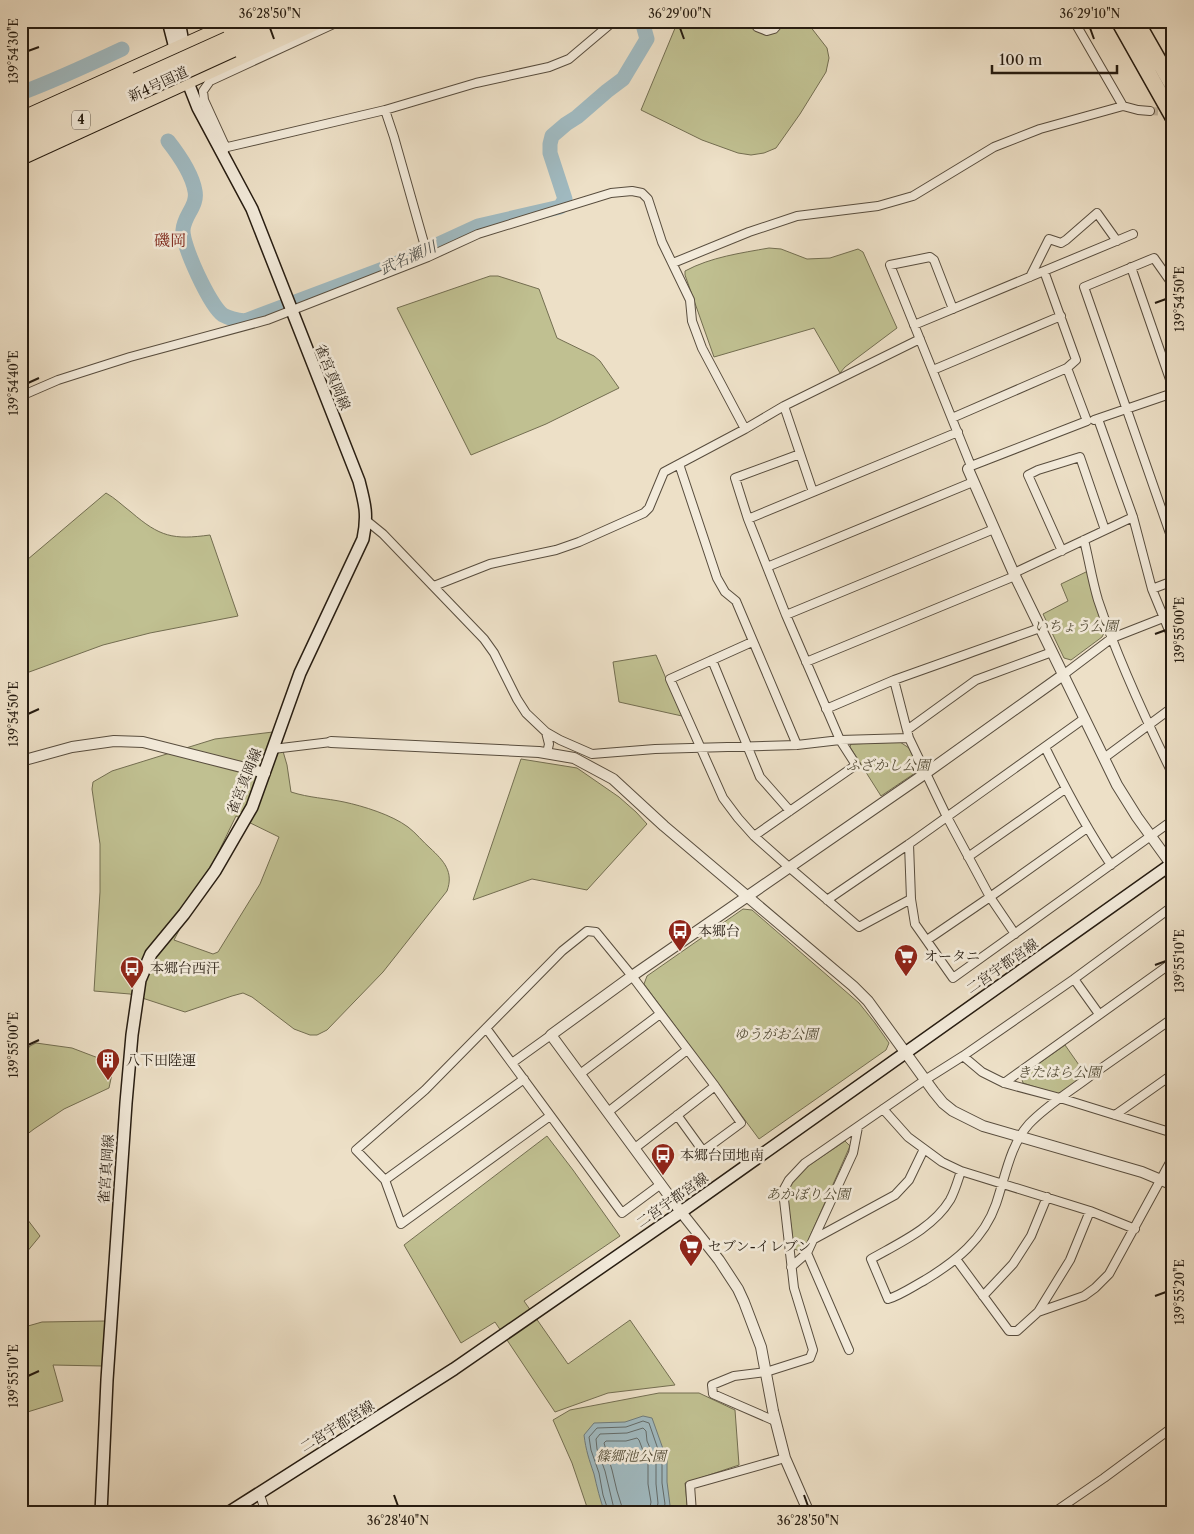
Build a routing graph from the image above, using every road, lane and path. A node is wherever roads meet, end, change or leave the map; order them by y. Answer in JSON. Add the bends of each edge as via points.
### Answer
{"nodes":[{"id":1,"x":168,"y":21,"type":"edge"},
{"id":2,"x":179,"y":21,"type":"edge"},
{"id":3,"x":238,"y":21,"type":"edge"},
{"id":4,"x":266,"y":21,"type":"edge"},
{"id":5,"x":295,"y":21,"type":"edge"},
{"id":6,"x":320,"y":21,"type":"edge"},
{"id":7,"x":340,"y":21,"type":"edge"},
{"id":8,"x":614,"y":21,"type":"edge"},
{"id":9,"x":753,"y":21,"type":"edge"},
{"id":10,"x":780,"y":21,"type":"edge"},
{"id":11,"x":1074,"y":21,"type":"edge"},
{"id":12,"x":1119,"y":21,"type":"edge"},
{"id":13,"x":1136,"y":21,"type":"edge"},
{"id":14,"x":230,"y":44,"type":"junction"},
{"id":15,"x":179,"y":48,"type":"junction"},
{"id":16,"x":188,"y":82,"type":"junction"},
{"id":17,"x":139,"y":86,"type":"junction"},
{"id":18,"x":1173,"y":86,"type":"edge"},
{"id":19,"x":1123,"y":106,"type":"junction"},
{"id":20,"x":385,"y":110,"type":"junction"},
{"id":21,"x":1150,"y":111,"type":"tunnel mouth"},
{"id":22,"x":1173,"y":116,"type":"edge"},
{"id":23,"x":21,"y":119,"type":"edge"},
{"id":24,"x":21,"y":133,"type":"edge"},
{"id":25,"x":21,"y":147,"type":"edge"},
{"id":26,"x":223,"y":148,"type":"junction"},
{"id":27,"x":21,"y":158,"type":"edge"},
{"id":28,"x":1133,"y":234,"type":"dead end"},
{"id":29,"x":1117,"y":241,"type":"junction"},
{"id":30,"x":428,"y":257,"type":"junction"},
{"id":31,"x":673,"y":263,"type":"junction"},
{"id":32,"x":1131,"y":267,"type":"junction"},
{"id":33,"x":1044,"y":271,"type":"junction"},
{"id":34,"x":1030,"y":277,"type":"junction"},
{"id":35,"x":1173,"y":285,"type":"edge"},
{"id":36,"x":953,"y":309,"type":"junction"},
{"id":37,"x":291,"y":311,"type":"junction"},
{"id":38,"x":1061,"y":316,"type":"junction"},
{"id":39,"x":914,"y":325,"type":"junction"},
{"id":40,"x":920,"y":339,"type":"junction"},
{"id":41,"x":1067,"y":368,"type":"junction"},
{"id":42,"x":933,"y":370,"type":"junction"},
{"id":43,"x":1173,"y":388,"type":"edge"},
{"id":44,"x":1173,"y":393,"type":"edge"},
{"id":45,"x":21,"y":396,"type":"edge"},
{"id":46,"x":784,"y":406,"type":"junction"},
{"id":47,"x":1126,"y":409,"type":"junction"},
{"id":48,"x":952,"y":418,"type":"junction"},
{"id":49,"x":1098,"y":419,"type":"junction"},
{"id":50,"x":1088,"y":421,"type":"junction"},
{"id":51,"x":745,"y":430,"type":"junction"},
{"id":52,"x":958,"y":432,"type":"junction"},
{"id":53,"x":800,"y":454,"type":"junction"},
{"id":54,"x":679,"y":464,"type":"junction"},
{"id":55,"x":969,"y":467,"type":"junction"},
{"id":56,"x":973,"y":482,"type":"junction"},
{"id":57,"x":813,"y":492,"type":"junction"},
{"id":58,"x":1133,"y":517,"type":"junction"},
{"id":59,"x":748,"y":519,"type":"junction"},
{"id":60,"x":367,"y":521,"type":"junction"},
{"id":61,"x":994,"y":529,"type":"junction"},
{"id":62,"x":1105,"y":530,"type":"junction"},
{"id":63,"x":1084,"y":540,"type":"junction"},
{"id":64,"x":1173,"y":542,"type":"edge"},
{"id":65,"x":1062,"y":551,"type":"junction"},
{"id":66,"x":767,"y":567,"type":"junction"},
{"id":67,"x":1014,"y":575,"type":"junction"},
{"id":68,"x":1173,"y":581,"type":"edge"},
{"id":69,"x":434,"y":586,"type":"junction"},
{"id":70,"x":1152,"y":589,"type":"junction"},
{"id":71,"x":786,"y":615,"type":"junction"},
{"id":72,"x":1164,"y":618,"type":"junction"},
{"id":73,"x":1040,"y":628,"type":"junction"},
{"id":74,"x":1112,"y":638,"type":"junction"},
{"id":75,"x":1173,"y":640,"type":"edge"},
{"id":76,"x":752,"y":642,"type":"junction"},
{"id":77,"x":1052,"y":652,"type":"junction"},
{"id":78,"x":712,"y":660,"type":"junction"},
{"id":79,"x":806,"y":662,"type":"junction"},
{"id":80,"x":1063,"y":675,"type":"junction"},
{"id":81,"x":894,"y":680,"type":"junction"},
{"id":82,"x":1173,"y":707,"type":"edge"},
{"id":83,"x":826,"y":708,"type":"junction"},
{"id":84,"x":1085,"y":718,"type":"junction"},
{"id":85,"x":1148,"y":725,"type":"junction"},
{"id":86,"x":907,"y":730,"type":"junction"},
{"id":87,"x":546,"y":732,"type":"junction"},
{"id":88,"x":909,"y":738,"type":"junction"},
{"id":89,"x":840,"y":740,"type":"junction"},
{"id":90,"x":331,"y":742,"type":"joint"},
{"id":91,"x":796,"y":746,"type":"junction"},
{"id":92,"x":748,"y":747,"type":"junction"},
{"id":93,"x":1045,"y":747,"type":"junction"},
{"id":94,"x":700,"y":748,"type":"junction"},
{"id":95,"x":273,"y":749,"type":"junction"},
{"id":96,"x":547,"y":753,"type":"junction"},
{"id":97,"x":1104,"y":758,"type":"junction"},
{"id":98,"x":21,"y":762,"type":"edge"},
{"id":99,"x":265,"y":773,"type":"junction"},
{"id":100,"x":926,"y":773,"type":"junction"},
{"id":101,"x":1173,"y":775,"type":"edge"},
{"id":102,"x":1065,"y":788,"type":"junction"},
{"id":103,"x":790,"y":811,"type":"junction"},
{"id":104,"x":947,"y":817,"type":"junction"},
{"id":105,"x":1173,"y":820,"type":"edge"},
{"id":106,"x":1087,"y":828,"type":"junction"},
{"id":107,"x":754,"y":836,"type":"junction"},
{"id":108,"x":1151,"y":836,"type":"junction"},
{"id":109,"x":909,"y":844,"type":"junction"},
{"id":110,"x":968,"y":857,"type":"junction"},
{"id":111,"x":1172,"y":864,"type":"edge"},
{"id":112,"x":1111,"y":865,"type":"junction"},
{"id":113,"x":790,"y":868,"type":"junction"},
{"id":114,"x":748,"y":896,"type":"junction"},
{"id":115,"x":990,"y":898,"type":"junction"},
{"id":116,"x":911,"y":899,"type":"junction"},
{"id":117,"x":827,"y":900,"type":"junction"},
{"id":118,"x":1173,"y":906,"type":"edge"},
{"id":119,"x":1015,"y":934,"type":"junction"},
{"id":120,"x":927,"y":940,"type":"junction"},
{"id":121,"x":1173,"y":962,"type":"edge"},
{"id":122,"x":632,"y":976,"type":"junction"},
{"id":123,"x":1074,"y":979,"type":"junction"},
{"id":124,"x":660,"y":1014,"type":"junction"},
{"id":125,"x":1099,"y":1014,"type":"junction"},
{"id":126,"x":1173,"y":1018,"type":"edge"},
{"id":127,"x":486,"y":1028,"type":"junction"},
{"id":128,"x":551,"y":1035,"type":"junction"},
{"id":129,"x":688,"y":1050,"type":"junction"},
{"id":130,"x":905,"y":1053,"type":"junction"},
{"id":131,"x":963,"y":1056,"type":"junction"},
{"id":132,"x":512,"y":1063,"type":"junction"},
{"id":133,"x":580,"y":1074,"type":"junction"},
{"id":134,"x":1173,"y":1074,"type":"edge"},
{"id":135,"x":524,"y":1079,"type":"junction"},
{"id":136,"x":925,"y":1080,"type":"junction"},
{"id":137,"x":1004,"y":1083,"type":"junction"},
{"id":138,"x":715,"y":1086,"type":"junction"},
{"id":139,"x":1060,"y":1098,"type":"junction"},
{"id":140,"x":883,"y":1110,"type":"junction"},
{"id":141,"x":608,"y":1112,"type":"junction"},
{"id":142,"x":677,"y":1115,"type":"junction"},
{"id":143,"x":1116,"y":1115,"type":"junction"},
{"id":144,"x":550,"y":1116,"type":"junction"},
{"id":145,"x":858,"y":1127,"type":"junction"},
{"id":146,"x":1173,"y":1133,"type":"edge"},
{"id":147,"x":1021,"y":1137,"type":"junction"},
{"id":148,"x":635,"y":1148,"type":"junction"},
{"id":149,"x":924,"y":1149,"type":"junction"},
{"id":150,"x":1173,"y":1157,"type":"edge"},
{"id":151,"x":961,"y":1170,"type":"junction"},
{"id":152,"x":1160,"y":1179,"type":"junction"},
{"id":153,"x":385,"y":1180,"type":"junction"},
{"id":154,"x":1003,"y":1183,"type":"junction"},
{"id":155,"x":661,"y":1184,"type":"junction"},
{"id":156,"x":1173,"y":1185,"type":"edge"},
{"id":157,"x":1047,"y":1197,"type":"junction"},
{"id":158,"x":1090,"y":1211,"type":"junction"},
{"id":159,"x":681,"y":1212,"type":"junction"},
{"id":160,"x":1135,"y":1229,"type":"junction"},
{"id":161,"x":814,"y":1238,"type":"junction"},
{"id":162,"x":807,"y":1253,"type":"junction"},
{"id":163,"x":956,"y":1260,"type":"junction"},
{"id":164,"x":791,"y":1267,"type":"junction"},
{"id":165,"x":983,"y":1296,"type":"junction"},
{"id":166,"x":1038,"y":1312,"type":"junction"},
{"id":167,"x":849,"y":1350,"type":"dead end"},
{"id":168,"x":766,"y":1372,"type":"junction"},
{"id":169,"x":775,"y":1421,"type":"junction"},
{"id":170,"x":1173,"y":1426,"type":"edge"},
{"id":171,"x":785,"y":1458,"type":"junction"},
{"id":172,"x":259,"y":1492,"type":"junction"},
{"id":173,"x":101,"y":1513,"type":"edge"},
{"id":174,"x":228,"y":1513,"type":"edge"},
{"id":175,"x":266,"y":1513,"type":"edge"},
{"id":176,"x":692,"y":1513,"type":"edge"},
{"id":177,"x":808,"y":1513,"type":"edge"},
{"id":178,"x":1053,"y":1513,"type":"edge"}],
"edges":[{"from":1,"to":15,"type":"main road","name":"雀宮真岡線"},
{"from":2,"to":15,"type":"main road","name":"雀宮真岡線"},
{"from":3,"to":15,"type":"highway"},
{"from":4,"to":14,"type":"highway","name":"新4号国道","number":"4"},
{"from":5,"to":14,"type":"highway","name":"新4号国道","number":"4"},
{"from":6,"to":16,"type":"highway"},
{"from":7,"to":26,"type":"street","via":[[210,82],[203,91],[204,100]]},
{"from":8,"to":20,"type":"street","via":[[569,59],[549,67],[476,83]]},
{"from":9,"to":10,"type":"street","via":[[757,27],[767,31]]},
{"from":11,"to":19,"type":"street"},
{"from":12,"to":22,"type":"highway"},
{"from":13,"to":18,"type":"highway"},
{"from":14,"to":17,"type":"highway","name":"新4号国道","number":"4","bridge":true},
{"from":15,"to":16,"type":"main road","name":"雀宮真岡線"},
{"from":15,"to":23,"type":"highway"},
{"from":16,"to":26,"type":"main road","name":"雀宮真岡線","via":[[198,108]]},
{"from":16,"to":27,"type":"highway"},
{"from":17,"to":24,"type":"highway","name":"新4号国道","number":"4"},
{"from":17,"to":25,"type":"highway","name":"新4号国道","number":"4"},
{"from":19,"to":21,"type":"street"},
{"from":19,"to":31,"type":"street","via":[[1040,128],[994,147],[913,196],[878,206],[798,216],[748,232]]},
{"from":20,"to":26,"type":"street"},
{"from":20,"to":30,"type":"street"},
{"from":26,"to":37,"type":"main road","name":"雀宮真岡線","via":[[246,194]]},
{"from":28,"to":29,"type":"street"},
{"from":29,"to":33,"type":"street"},
{"from":29,"to":34,"type":"street","via":[[1097,213],[1061,243],[1049,239]]},
{"from":30,"to":31,"type":"street","via":[[478,234],[611,193],[632,191],[642,193],[648,199],[662,242]]},
{"from":30,"to":37,"type":"street"},
{"from":31,"to":51,"type":"street","via":[[690,300],[692,321],[702,348]]},
{"from":32,"to":35,"type":"street","via":[[1154,258]]},
{"from":32,"to":43,"type":"street"},
{"from":32,"to":47,"type":"street","via":[[1084,287]]},
{"from":33,"to":34,"type":"street"},
{"from":33,"to":38,"type":"street"},
{"from":34,"to":36,"type":"street"},
{"from":36,"to":39,"type":"street"},
{"from":36,"to":39,"type":"street","via":[[930,257],[890,265]]},
{"from":37,"to":45,"type":"street","via":[[130,357],[58,380]]},
{"from":37,"to":60,"type":"main road","name":"雀宮真岡線","via":[[359,481]]},
{"from":38,"to":41,"type":"street","via":[[1076,360]]},
{"from":38,"to":42,"type":"street"},
{"from":39,"to":40,"type":"street"},
{"from":40,"to":42,"type":"street"},
{"from":40,"to":46,"type":"street"},
{"from":41,"to":48,"type":"street"},
{"from":41,"to":50,"type":"street"},
{"from":42,"to":48,"type":"street"},
{"from":44,"to":47,"type":"street"},
{"from":46,"to":51,"type":"street"},
{"from":46,"to":53,"type":"street"},
{"from":47,"to":49,"type":"street"},
{"from":47,"to":64,"type":"street"},
{"from":48,"to":52,"type":"street"},
{"from":49,"to":50,"type":"street"},
{"from":49,"to":58,"type":"street"},
{"from":50,"to":55,"type":"street"},
{"from":51,"to":54,"type":"street"},
{"from":52,"to":55,"type":"street"},
{"from":52,"to":57,"type":"street"},
{"from":53,"to":57,"type":"street"},
{"from":53,"to":59,"type":"street","via":[[735,478]]},
{"from":54,"to":69,"type":"street","via":[[664,472],[644,513],[556,550],[490,564]]},
{"from":54,"to":76,"type":"street","via":[[717,578],[736,601]]},
{"from":55,"to":56,"type":"street"},
{"from":56,"to":61,"type":"street"},
{"from":56,"to":66,"type":"street"},
{"from":57,"to":59,"type":"street"},
{"from":58,"to":62,"type":"street"},
{"from":58,"to":70,"type":"street"},
{"from":59,"to":66,"type":"street"},
{"from":60,"to":69,"type":"street"},
{"from":60,"to":95,"type":"main road","name":"雀宮真岡線","via":[[363,539],[300,673]]},
{"from":61,"to":67,"type":"street"},
{"from":61,"to":71,"type":"street"},
{"from":62,"to":63,"type":"street"},
{"from":62,"to":65,"type":"street","via":[[1080,457],[1038,470],[1028,475]]},
{"from":63,"to":65,"type":"street"},
{"from":63,"to":74,"type":"street"},
{"from":65,"to":67,"type":"street"},
{"from":66,"to":71,"type":"street"},
{"from":67,"to":73,"type":"street"},
{"from":67,"to":79,"type":"street"},
{"from":68,"to":70,"type":"street"},
{"from":69,"to":87,"type":"street","via":[[484,639],[526,713]]},
{"from":70,"to":72,"type":"street"},
{"from":71,"to":79,"type":"street"},
{"from":72,"to":74,"type":"street"},
{"from":72,"to":75,"type":"street"},
{"from":73,"to":77,"type":"street"},
{"from":73,"to":81,"type":"street"},
{"from":74,"to":80,"type":"street"},
{"from":74,"to":85,"type":"street"},
{"from":76,"to":78,"type":"street"},
{"from":76,"to":91,"type":"street"},
{"from":77,"to":80,"type":"street"},
{"from":77,"to":86,"type":"street","via":[[976,680]]},
{"from":78,"to":92,"type":"street"},
{"from":78,"to":94,"type":"street","via":[[670,679]]},
{"from":79,"to":83,"type":"street"},
{"from":80,"to":84,"type":"street"},
{"from":80,"to":100,"type":"street"},
{"from":81,"to":83,"type":"street"},
{"from":81,"to":86,"type":"street"},
{"from":82,"to":85,"type":"street"},
{"from":83,"to":89,"type":"street"},
{"from":84,"to":93,"type":"street"},
{"from":84,"to":97,"type":"street"},
{"from":85,"to":97,"type":"street"},
{"from":85,"to":101,"type":"street"},
{"from":86,"to":88,"type":"street"},
{"from":87,"to":94,"type":"street","via":[[592,754]]},
{"from":87,"to":96,"type":"street"},
{"from":88,"to":89,"type":"street"},
{"from":88,"to":100,"type":"street"},
{"from":89,"to":91,"type":"street"},
{"from":89,"to":103,"type":"street","via":[[856,765]]},
{"from":90,"to":95,"type":"street"},
{"from":90,"to":96,"type":"street"},
{"from":91,"to":92,"type":"street"},
{"from":92,"to":94,"type":"street"},
{"from":92,"to":103,"type":"street","via":[[760,777]]},
{"from":93,"to":102,"type":"street"},
{"from":93,"to":104,"type":"street"},
{"from":94,"to":107,"type":"street","via":[[723,798]]},
{"from":95,"to":99,"type":"main road","name":"雀宮真岡線"},
{"from":96,"to":114,"type":"street","via":[[574,758],[613,779]]},
{"from":97,"to":108,"type":"street"},
{"from":98,"to":99,"type":"street","via":[[80,746],[114,741],[143,742]]},
{"from":99,"to":173,"type":"main road","name":"雀宮真岡線","via":[[236,837],[184,914],[156,946],[140,980],[126,1103],[106,1380]]},
{"from":100,"to":104,"type":"street"},
{"from":100,"to":113,"type":"street"},
{"from":102,"to":106,"type":"street"},
{"from":102,"to":110,"type":"street"},
{"from":103,"to":107,"type":"street"},
{"from":104,"to":109,"type":"street"},
{"from":104,"to":110,"type":"street"},
{"from":105,"to":108,"type":"street"},
{"from":106,"to":112,"type":"street"},
{"from":106,"to":115,"type":"street"},
{"from":107,"to":113,"type":"street"},
{"from":108,"to":111,"type":"street"},
{"from":108,"to":112,"type":"street"},
{"from":109,"to":116,"type":"street"},
{"from":109,"to":117,"type":"street"},
{"from":110,"to":115,"type":"street"},
{"from":111,"to":130,"type":"main road","name":"二宮宇都宮線"},
{"from":112,"to":119,"type":"street"},
{"from":113,"to":114,"type":"street"},
{"from":113,"to":117,"type":"street"},
{"from":114,"to":122,"type":"street"},
{"from":114,"to":130,"type":"street","via":[[853,986]]},
{"from":115,"to":119,"type":"street"},
{"from":115,"to":120,"type":"street"},
{"from":116,"to":117,"type":"street","via":[[859,927]]},
{"from":116,"to":120,"type":"street","via":[[915,924]]},
{"from":118,"to":123,"type":"street"},
{"from":119,"to":120,"type":"street","via":[[954,978]]},
{"from":121,"to":125,"type":"street"},
{"from":122,"to":124,"type":"street"},
{"from":122,"to":127,"type":"street","via":[[596,932],[587,931],[562,951]]},
{"from":122,"to":128,"type":"street"},
{"from":123,"to":125,"type":"street"},
{"from":123,"to":131,"type":"street"},
{"from":124,"to":129,"type":"street"},
{"from":124,"to":133,"type":"street"},
{"from":125,"to":137,"type":"street"},
{"from":126,"to":139,"type":"street"},
{"from":127,"to":132,"type":"street"},
{"from":127,"to":153,"type":"street","via":[[425,1090],[356,1150]]},
{"from":128,"to":132,"type":"street"},
{"from":128,"to":133,"type":"street"},
{"from":129,"to":138,"type":"street"},
{"from":129,"to":141,"type":"street"},
{"from":130,"to":136,"type":"street"},
{"from":130,"to":159,"type":"main road","name":"二宮宇都宮線"},
{"from":131,"to":136,"type":"street"},
{"from":131,"to":137,"type":"street","via":[[982,1072]]},
{"from":132,"to":135,"type":"street"},
{"from":133,"to":141,"type":"street"},
{"from":134,"to":143,"type":"street"},
{"from":135,"to":144,"type":"street"},
{"from":135,"to":153,"type":"street"},
{"from":136,"to":140,"type":"street"},
{"from":136,"to":147,"type":"street","via":[[953,1111],[984,1126]]},
{"from":137,"to":139,"type":"street"},
{"from":138,"to":142,"type":"street"},
{"from":138,"to":142,"type":"street","via":[[742,1123],[704,1151]]},
{"from":139,"to":143,"type":"street"},
{"from":139,"to":147,"type":"street","via":[[1028,1125]]},
{"from":140,"to":145,"type":"street"},
{"from":140,"to":149,"type":"street"},
{"from":141,"to":148,"type":"street"},
{"from":142,"to":148,"type":"street"},
{"from":143,"to":146,"type":"street"},
{"from":144,"to":153,"type":"street","via":[[401,1224]]},
{"from":144,"to":155,"type":"street","via":[[622,1213]]},
{"from":145,"to":161,"type":"street","via":[[853,1153]]},
{"from":145,"to":164,"type":"street","via":[[805,1164],[783,1191]]},
{"from":147,"to":152,"type":"street"},
{"from":147,"to":154,"type":"street","via":[[1010,1157]]},
{"from":148,"to":155,"type":"street"},
{"from":149,"to":151,"type":"street"},
{"from":149,"to":161,"type":"street","via":[[909,1180],[895,1195]]},
{"from":150,"to":152,"type":"street"},
{"from":151,"to":154,"type":"street"},
{"from":151,"to":163,"type":"street","via":[[949,1200],[935,1218],[912,1236],[872,1259],[888,1299],[900,1295]]},
{"from":152,"to":156,"type":"street"},
{"from":152,"to":160,"type":"street"},
{"from":154,"to":157,"type":"street"},
{"from":154,"to":163,"type":"street","via":[[985,1227]]},
{"from":155,"to":159,"type":"street"},
{"from":157,"to":158,"type":"street"},
{"from":157,"to":165,"type":"street","via":[[1031,1236],[1013,1264]]},
{"from":158,"to":160,"type":"street"},
{"from":158,"to":166,"type":"street","via":[[1070,1260]]},
{"from":159,"to":168,"type":"street","via":[[738,1289],[761,1347]]},
{"from":159,"to":172,"type":"main road","name":"二宮宇都宮線","via":[[454,1369]]},
{"from":160,"to":166,"type":"street","via":[[1109,1274],[1095,1288],[1084,1296]]},
{"from":161,"to":162,"type":"street"},
{"from":162,"to":164,"type":"street"},
{"from":162,"to":167,"type":"street"},
{"from":163,"to":165,"type":"street"},
{"from":164,"to":168,"type":"street","via":[[813,1350],[810,1358]]},
{"from":165,"to":166,"type":"street","via":[[1009,1331],[1017,1331]]},
{"from":168,"to":169,"type":"street"},
{"from":168,"to":169,"type":"street","via":[[734,1376],[712,1385],[713,1394]]},
{"from":169,"to":171,"type":"street"},
{"from":170,"to":178,"type":"street"},
{"from":171,"to":176,"type":"street","via":[[690,1485]]},
{"from":171,"to":177,"type":"street"},
{"from":172,"to":174,"type":"main road","name":"二宮宇都宮線"},
{"from":172,"to":175,"type":"street"}]}
